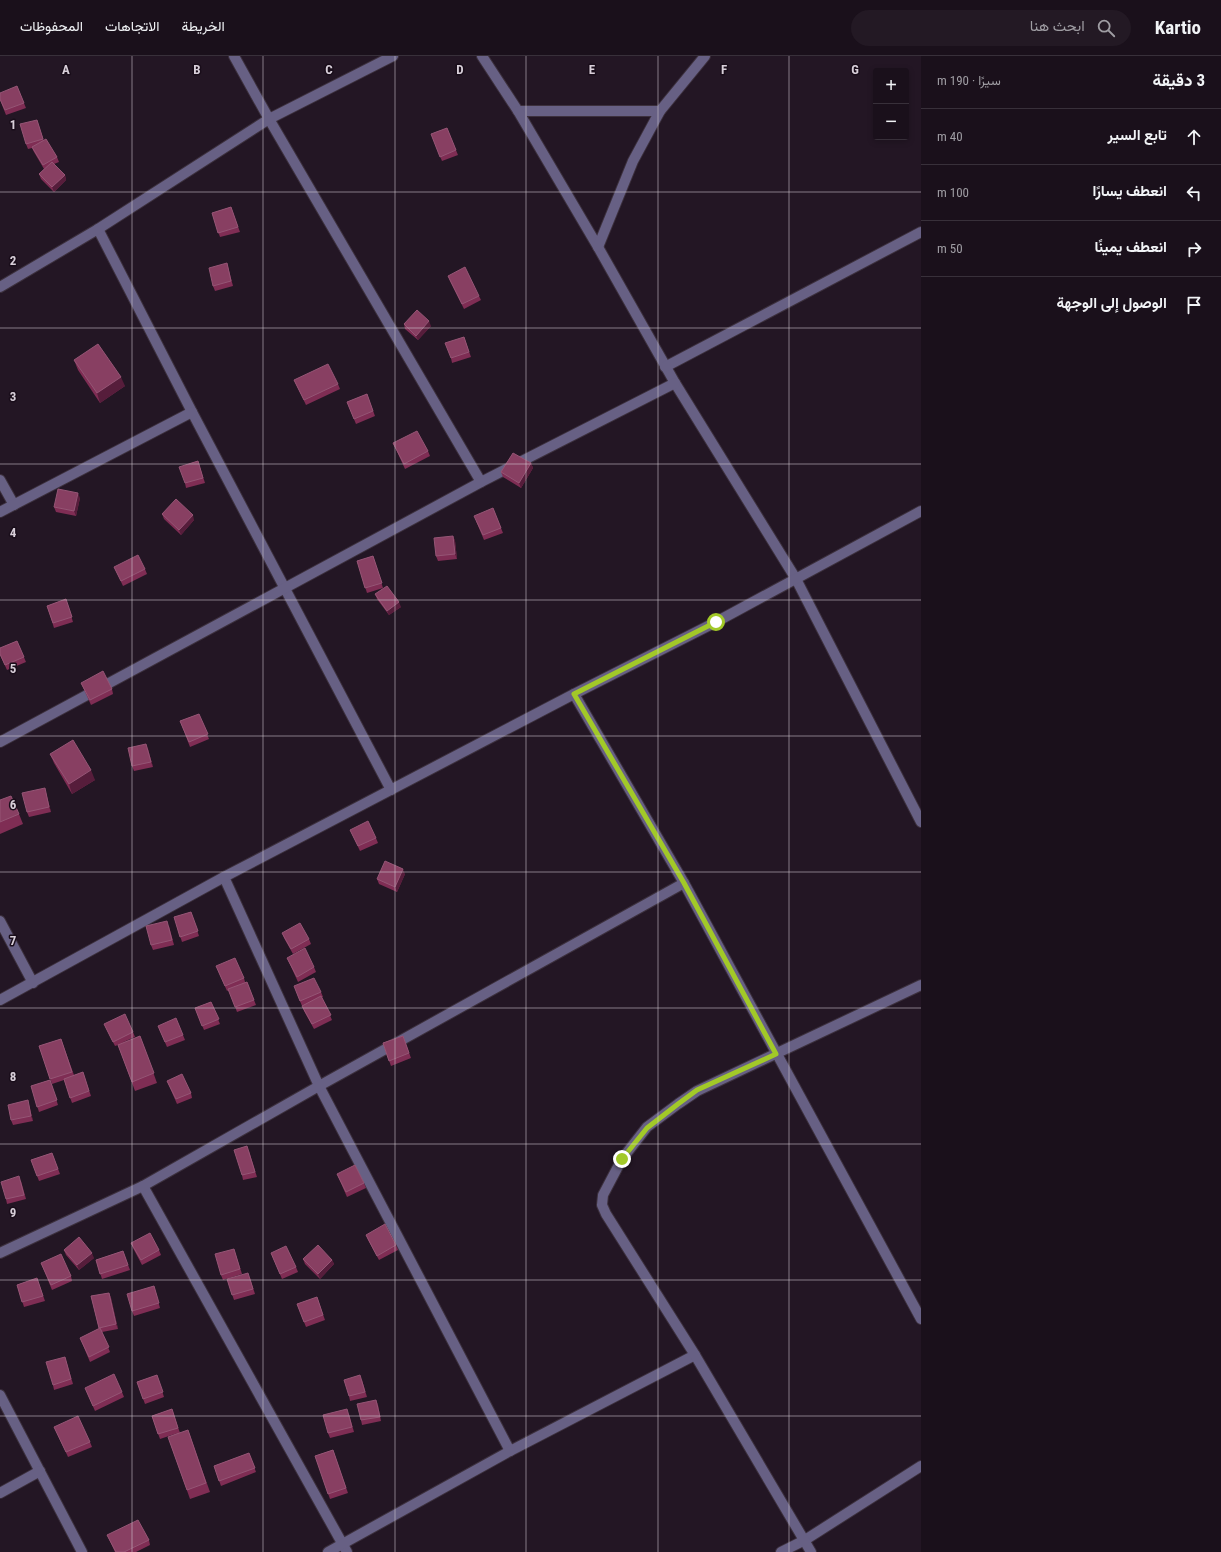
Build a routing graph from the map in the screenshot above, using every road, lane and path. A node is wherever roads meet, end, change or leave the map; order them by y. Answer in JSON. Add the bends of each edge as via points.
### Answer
{"nodes":[{"id":1,"x":234,"y":56,"type":"edge"},
{"id":2,"x":393,"y":56,"type":"edge"},
{"id":3,"x":482,"y":56,"type":"edge"},
{"id":4,"x":705,"y":56,"type":"edge"},
{"id":5,"x":518,"y":111,"type":"junction"},
{"id":6,"x":660,"y":111,"type":"junction"},
{"id":7,"x":269,"y":119,"type":"junction"},
{"id":8,"x":98,"y":229,"type":"junction"},
{"id":9,"x":921,"y":232,"type":"edge"},
{"id":10,"x":598,"y":247,"type":"junction"},
{"id":11,"x":0,"y":287,"type":"edge"},
{"id":12,"x":666,"y":367,"type":"junction"},
{"id":13,"x":675,"y":384,"type":"junction"},
{"id":14,"x":192,"y":412,"type":"junction"},
{"id":15,"x":0,"y":480,"type":"edge"},
{"id":16,"x":481,"y":482,"type":"junction"},
{"id":17,"x":14,"y":505,"type":"junction"},
{"id":18,"x":921,"y":511,"type":"edge"},
{"id":19,"x":0,"y":512,"type":"edge"},
{"id":20,"x":796,"y":579,"type":"junction"},
{"id":21,"x":285,"y":588,"type":"junction"},
{"id":22,"x":574,"y":694,"type":"junction"},
{"id":23,"x":0,"y":742,"type":"edge"},
{"id":24,"x":391,"y":790,"type":"junction"},
{"id":25,"x":921,"y":822,"type":"edge"},
{"id":26,"x":224,"y":877,"type":"junction"},
{"id":27,"x":684,"y":883,"type":"junction"},
{"id":28,"x":0,"y":921,"type":"edge"},
{"id":29,"x":33,"y":983,"type":"junction"},
{"id":30,"x":921,"y":986,"type":"edge"},
{"id":31,"x":0,"y":1000,"type":"edge"},
{"id":32,"x":776,"y":1054,"type":"junction"},
{"id":33,"x":318,"y":1086,"type":"junction"},
{"id":34,"x":143,"y":1186,"type":"junction"},
{"id":35,"x":0,"y":1253,"type":"edge"},
{"id":36,"x":921,"y":1319,"type":"edge"},
{"id":37,"x":695,"y":1355,"type":"junction"},
{"id":38,"x":0,"y":1395,"type":"edge"},
{"id":39,"x":510,"y":1451,"type":"junction"},
{"id":40,"x":921,"y":1466,"type":"edge"},
{"id":41,"x":40,"y":1471,"type":"junction"},
{"id":42,"x":0,"y":1492,"type":"edge"},
{"id":43,"x":805,"y":1540,"type":"junction"},
{"id":44,"x":345,"y":1548,"type":"edge"},
{"id":45,"x":82,"y":1552,"type":"edge"},
{"id":46,"x":328,"y":1552,"type":"edge"},
{"id":47,"x":781,"y":1552,"type":"edge"},
{"id":48,"x":811,"y":1552,"type":"edge"}],
"edges":[{"from":1,"to":7,"type":"street"},
{"from":2,"to":7,"type":"street"},
{"from":3,"to":5,"type":"street"},
{"from":4,"to":6,"type":"street"},
{"from":5,"to":6,"type":"street"},
{"from":5,"to":10,"type":"street"},
{"from":6,"to":10,"type":"street","via":[[634,161]]},
{"from":7,"to":8,"type":"street"},
{"from":7,"to":16,"type":"street"},
{"from":8,"to":11,"type":"street"},
{"from":8,"to":14,"type":"street"},
{"from":9,"to":12,"type":"street"},
{"from":10,"to":12,"type":"street"},
{"from":12,"to":13,"type":"street"},
{"from":13,"to":16,"type":"street"},
{"from":13,"to":20,"type":"street"},
{"from":14,"to":17,"type":"street"},
{"from":14,"to":21,"type":"street"},
{"from":15,"to":17,"type":"street"},
{"from":16,"to":21,"type":"street"},
{"from":17,"to":19,"type":"street"},
{"from":18,"to":20,"type":"street"},
{"from":20,"to":22,"type":"street"},
{"from":20,"to":25,"type":"street"},
{"from":21,"to":23,"type":"street"},
{"from":21,"to":24,"type":"street"},
{"from":22,"to":24,"type":"street"},
{"from":22,"to":27,"type":"street"},
{"from":24,"to":26,"type":"street"},
{"from":26,"to":29,"type":"street"},
{"from":26,"to":33,"type":"street"},
{"from":27,"to":32,"type":"street"},
{"from":27,"to":33,"type":"street"},
{"from":28,"to":29,"type":"street"},
{"from":29,"to":31,"type":"street"},
{"from":30,"to":32,"type":"street"},
{"from":32,"to":36,"type":"street"},
{"from":32,"to":37,"type":"street","via":[[697,1090],[647,1128],[622,1159],[602,1196],[606,1214]]},
{"from":33,"to":34,"type":"street"},
{"from":33,"to":39,"type":"street"},
{"from":34,"to":35,"type":"street"},
{"from":34,"to":44,"type":"street"},
{"from":37,"to":39,"type":"street"},
{"from":37,"to":43,"type":"street"},
{"from":38,"to":41,"type":"street"},
{"from":39,"to":44,"type":"street"},
{"from":40,"to":43,"type":"street"},
{"from":41,"to":42,"type":"street"},
{"from":41,"to":45,"type":"street"},
{"from":43,"to":47,"type":"street"},
{"from":43,"to":48,"type":"street"},
{"from":44,"to":46,"type":"street"}]}
